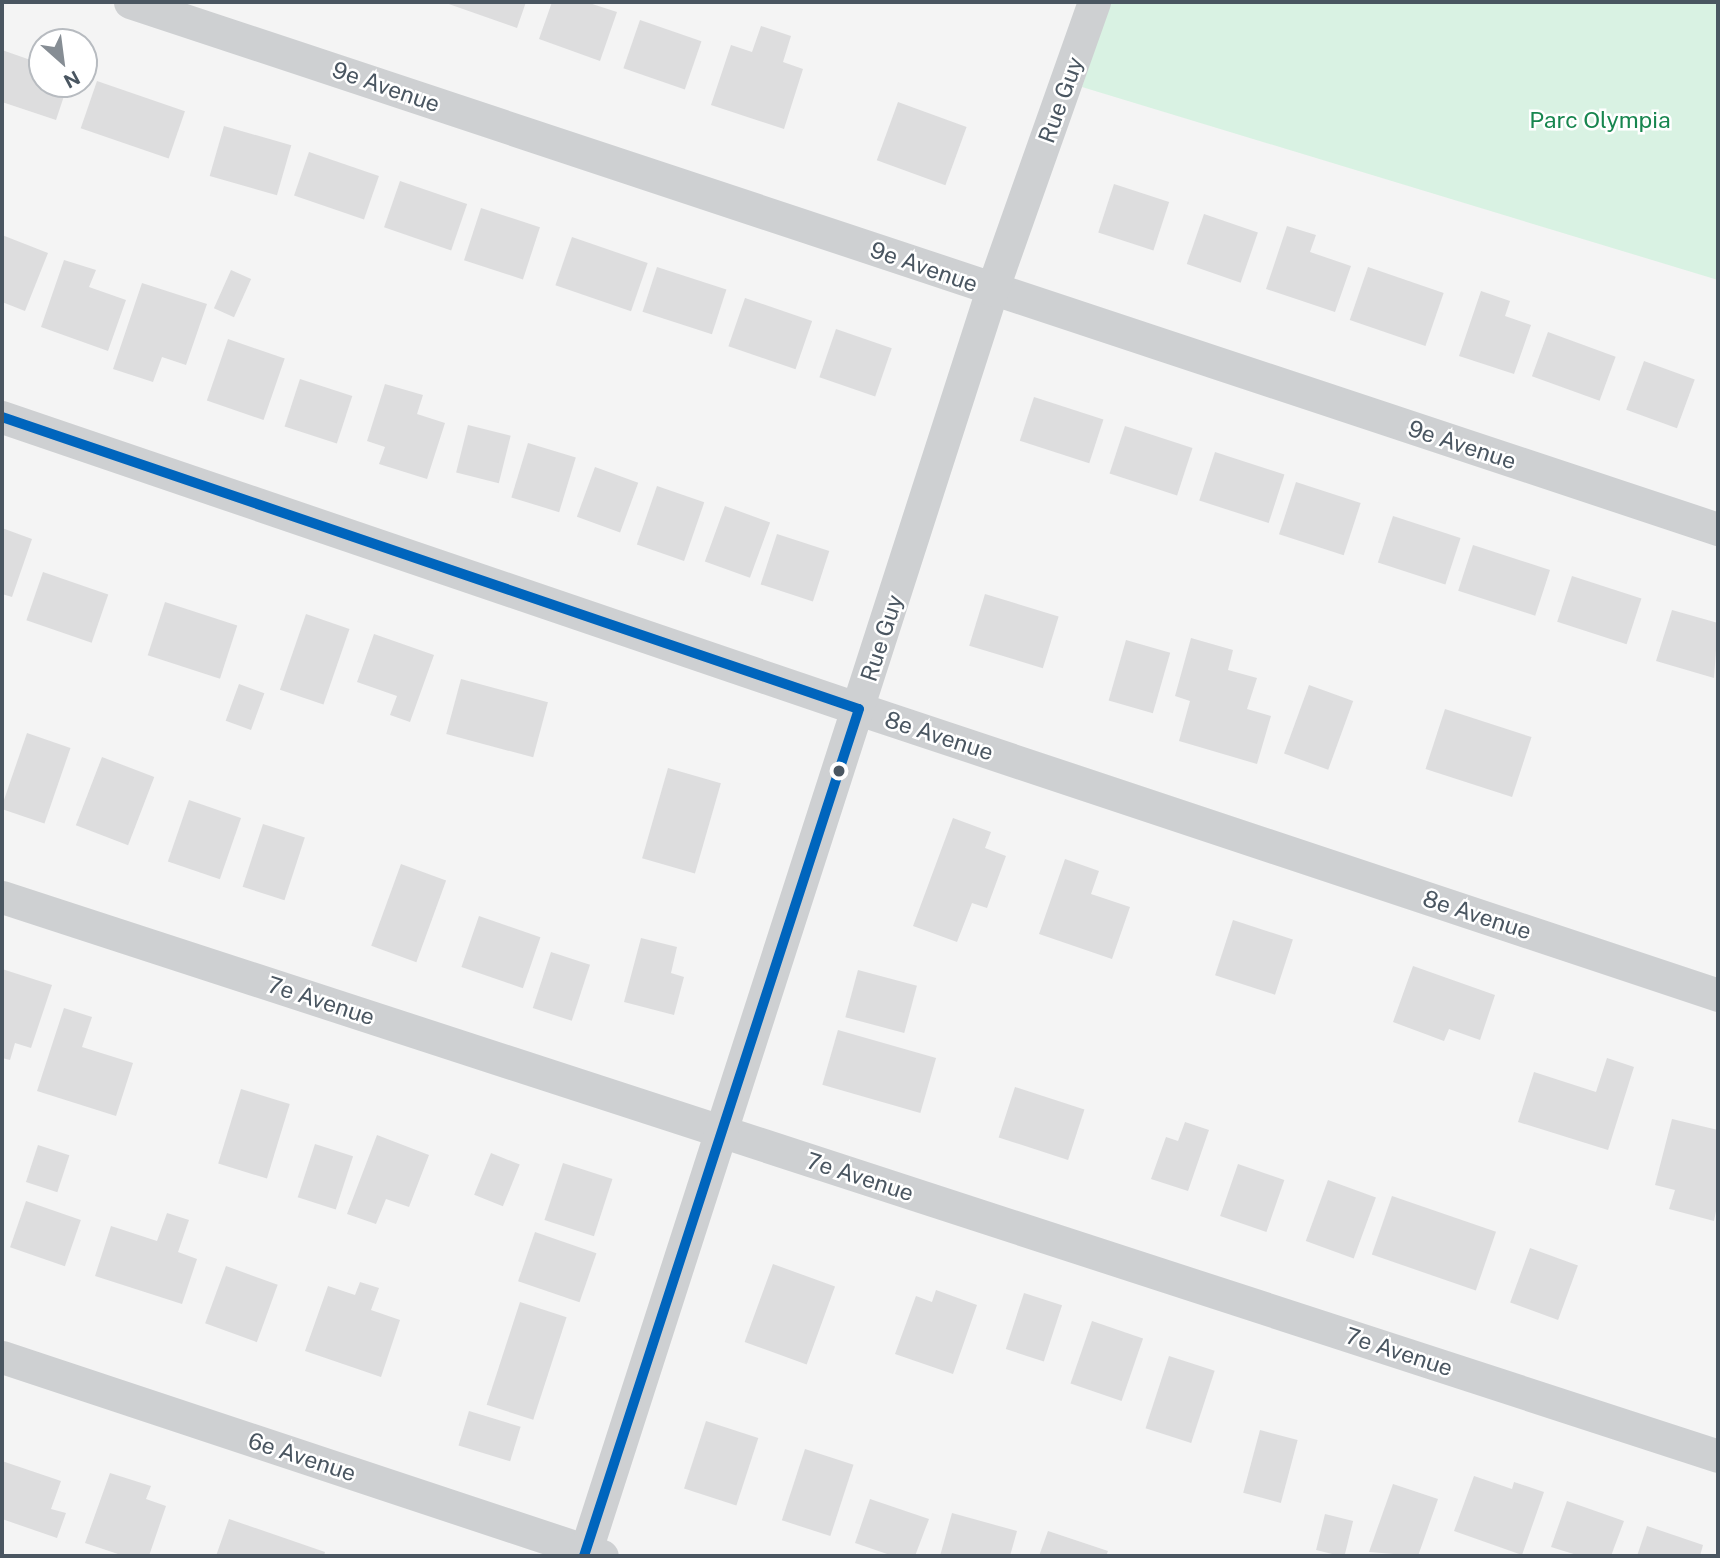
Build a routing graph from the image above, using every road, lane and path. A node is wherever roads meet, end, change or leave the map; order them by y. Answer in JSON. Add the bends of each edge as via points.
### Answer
{"nodes":[{"id":1,"x":130,"y":2,"type":"edge"},
{"id":2,"x":1094,"y":2,"type":"edge"},
{"id":3,"x":992,"y":290,"type":"junction"},
{"id":4,"x":2,"y":416,"type":"edge"},
{"id":5,"x":1718,"y":529,"type":"edge"},
{"id":6,"x":859,"y":709,"type":"junction"},
{"id":7,"x":2,"y":897,"type":"edge"},
{"id":8,"x":1718,"y":995,"type":"edge"},
{"id":9,"x":721,"y":1132,"type":"junction"},
{"id":10,"x":2,"y":1357,"type":"edge"},
{"id":11,"x":1718,"y":1456,"type":"edge"},
{"id":12,"x":591,"y":1555,"type":"edge"}],
"edges":[{"from":1,"to":3,"type":"street","name":"9e Avenue"},
{"from":2,"to":3,"type":"street","name":"Rue Guy"},
{"from":3,"to":5,"type":"street","name":"9e Avenue"},
{"from":3,"to":6,"type":"street","name":"Rue Guy"},
{"from":4,"to":6,"type":"street","name":"8e Avenue"},
{"from":6,"to":8,"type":"street","name":"8e Avenue"},
{"from":6,"to":9,"type":"street","name":"Rue Guy"},
{"from":7,"to":9,"type":"street","name":"7e Avenue"},
{"from":9,"to":11,"type":"street","name":"7e Avenue"},
{"from":9,"to":12,"type":"street","name":"Rue Guy"},
{"from":10,"to":12,"type":"street","name":"6e Avenue"}]}
